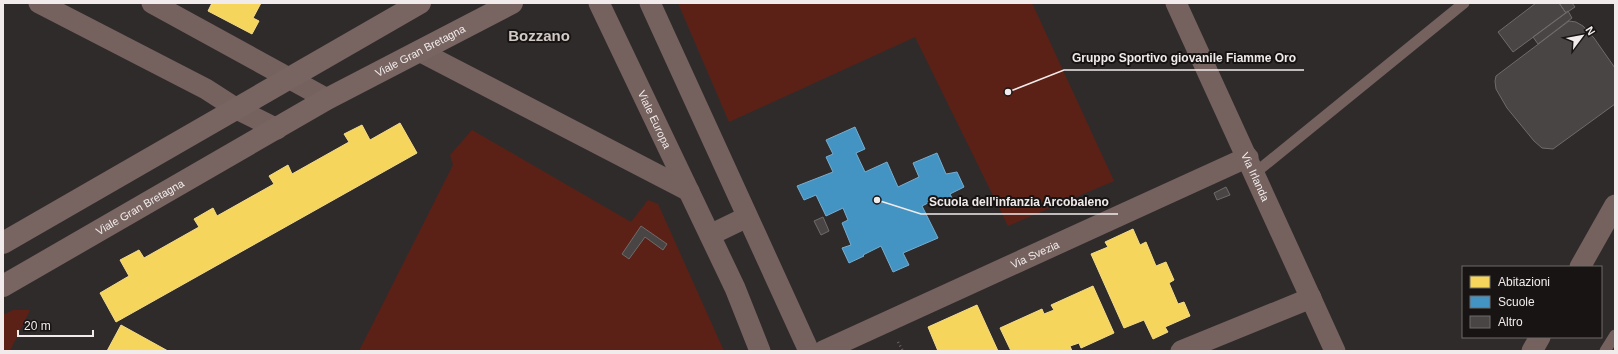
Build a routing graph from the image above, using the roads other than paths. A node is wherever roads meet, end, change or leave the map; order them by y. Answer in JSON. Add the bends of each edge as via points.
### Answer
{"nodes":[{"id":1,"x":39,"y":3,"type":"edge"},
{"id":2,"x":152,"y":3,"type":"edge"},
{"id":3,"x":420,"y":3,"type":"edge"},
{"id":4,"x":512,"y":3,"type":"edge"},
{"id":5,"x":599,"y":3,"type":"edge"},
{"id":6,"x":650,"y":3,"type":"edge"},
{"id":7,"x":1176,"y":3,"type":"edge"},
{"id":8,"x":1464,"y":3,"type":"edge"},
{"id":9,"x":419,"y":51,"type":"junction"},
{"id":10,"x":289,"y":78,"type":"junction"},
{"id":11,"x":328,"y":99,"type":"junction"},
{"id":12,"x":237,"y":109,"type":"junction"},
{"id":13,"x":277,"y":129,"type":"junction"},
{"id":14,"x":1251,"y":165,"type":"junction"},
{"id":15,"x":688,"y":191,"type":"junction"},
{"id":16,"x":1615,"y":205,"type":"edge"},
{"id":17,"x":747,"y":217,"type":"junction"},
{"id":18,"x":710,"y":235,"type":"junction"},
{"id":19,"x":3,"y":243,"type":"edge"},
{"id":20,"x":1581,"y":266,"type":"edge"},
{"id":21,"x":3,"y":286,"type":"edge"},
{"id":22,"x":1311,"y":298,"type":"junction"},
{"id":23,"x":1615,"y":335,"type":"edge"},
{"id":24,"x":1539,"y":338,"type":"edge"},
{"id":25,"x":760,"y":351,"type":"edge"},
{"id":26,"x":809,"y":351,"type":"edge"},
{"id":27,"x":823,"y":351,"type":"edge"},
{"id":28,"x":1181,"y":351,"type":"edge"},
{"id":29,"x":1336,"y":351,"type":"edge"},
{"id":30,"x":1532,"y":351,"type":"edge"},
{"id":31,"x":1605,"y":351,"type":"edge"}],
"edges":[{"from":1,"to":12,"type":"street","via":[[206,89]]},
{"from":2,"to":10,"type":"street"},
{"from":3,"to":10,"type":"street"},
{"from":4,"to":9,"type":"street","name":"Viale Gran Bretagna"},
{"from":5,"to":15,"type":"street","name":"Viale Europa"},
{"from":6,"to":17,"type":"street"},
{"from":7,"to":14,"type":"street","name":"Via Irlanda"},
{"from":8,"to":14,"type":"lane"},
{"from":9,"to":11,"type":"street","name":"Viale Gran Bretagna"},
{"from":9,"to":15,"type":"street"},
{"from":10,"to":11,"type":"street"},
{"from":10,"to":12,"type":"street"},
{"from":11,"to":13,"type":"street","name":"Viale Gran Bretagna"},
{"from":12,"to":13,"type":"street"},
{"from":12,"to":19,"type":"street"},
{"from":13,"to":21,"type":"street","name":"Viale Gran Bretagna"},
{"from":14,"to":22,"type":"street","name":"Via Irlanda"},
{"from":14,"to":27,"type":"street","name":"Via Svezia"},
{"from":15,"to":18,"type":"street","name":"Viale Europa"},
{"from":16,"to":20,"type":"street"},
{"from":17,"to":18,"type":"street"},
{"from":17,"to":26,"type":"street"},
{"from":18,"to":25,"type":"street","name":"Viale Europa"},
{"from":22,"to":28,"type":"street"},
{"from":22,"to":29,"type":"street","name":"Via Irlanda"},
{"from":23,"to":31,"type":"lane"},
{"from":24,"to":30,"type":"street"}]}
